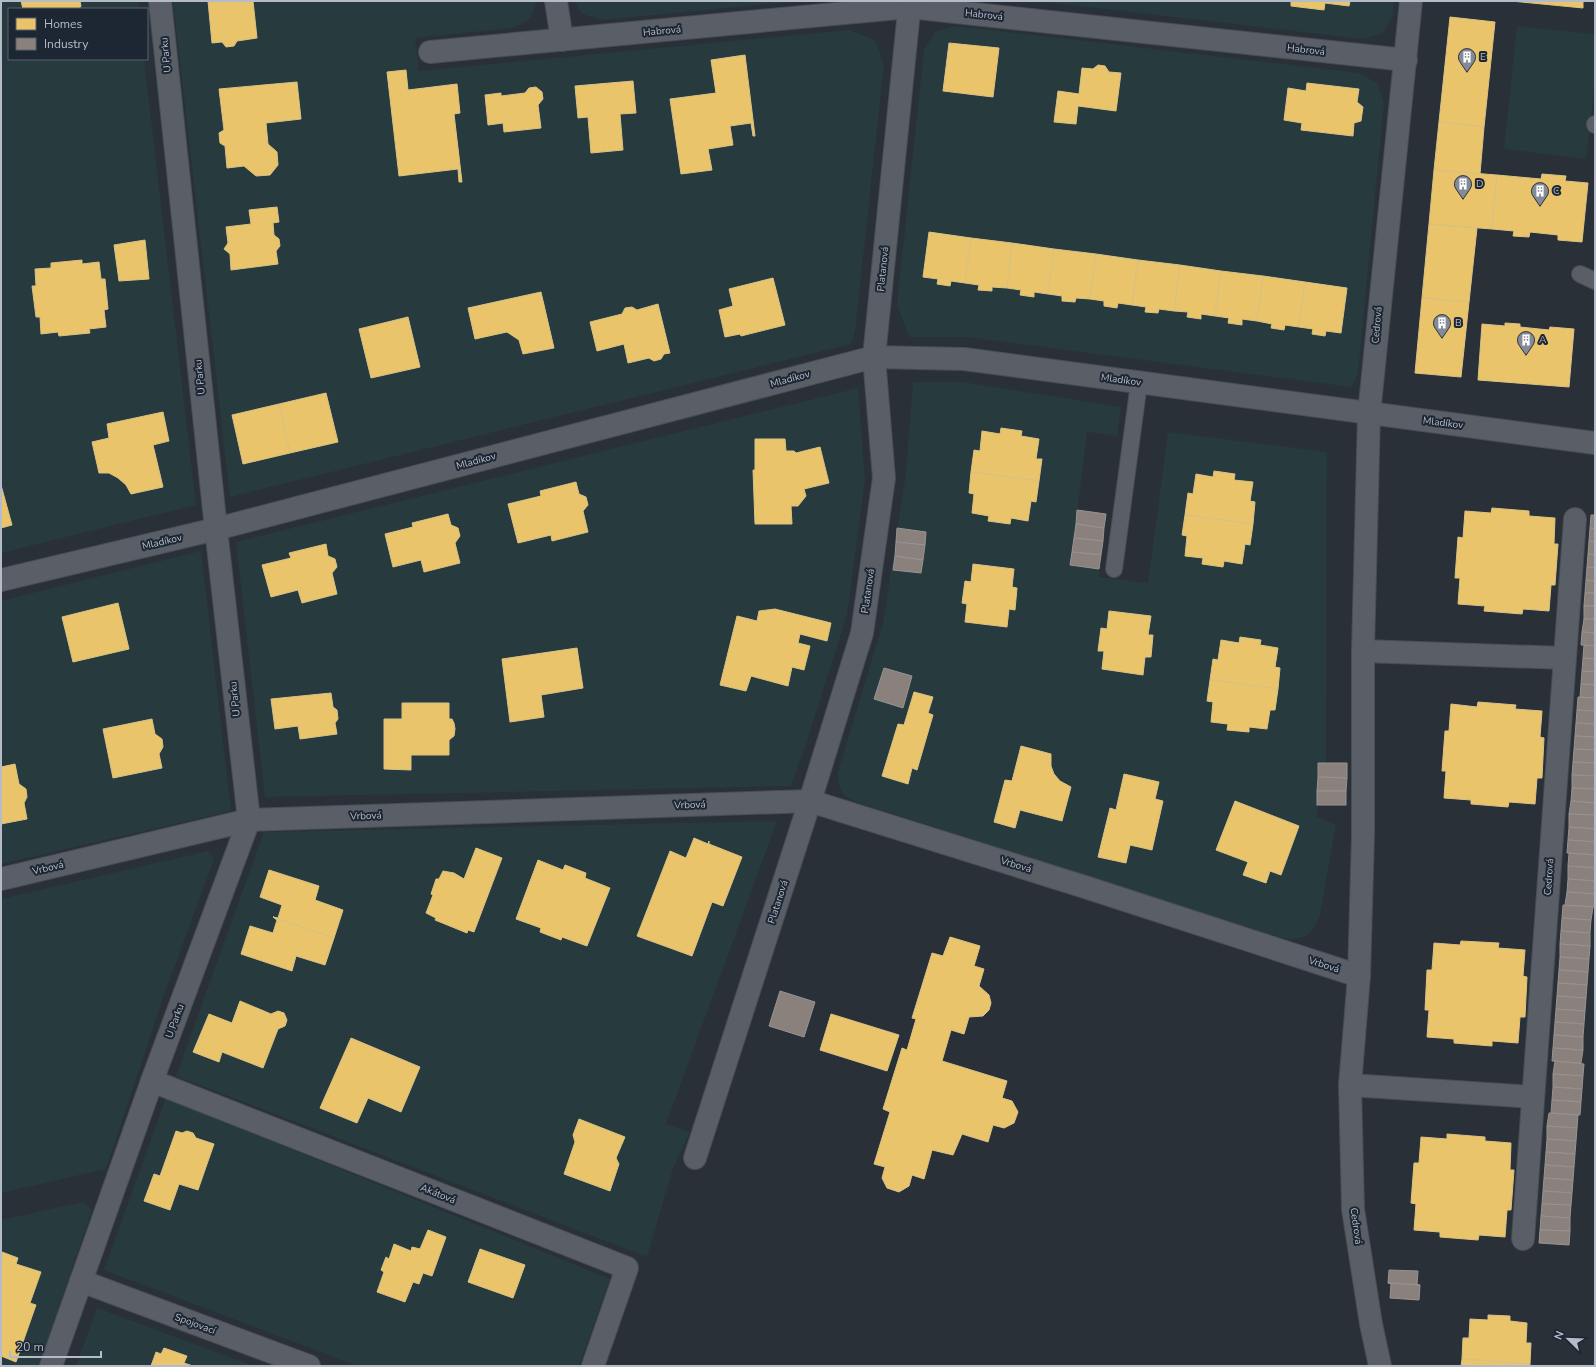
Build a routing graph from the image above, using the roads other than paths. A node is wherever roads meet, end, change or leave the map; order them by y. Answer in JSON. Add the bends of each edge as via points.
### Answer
{"nodes":[{"id":1,"x":160,"y":1,"type":"edge"},
{"id":2,"x":556,"y":1,"type":"edge"},
{"id":3,"x":1411,"y":1,"type":"edge"},
{"id":4,"x":910,"y":4,"type":"edge"},
{"id":5,"x":562,"y":40,"type":"junction"},
{"id":6,"x":430,"y":52,"type":"dead end"},
{"id":7,"x":1406,"y":60,"type":"junction"},
{"id":8,"x":1580,"y":274,"type":"dead end"},
{"id":9,"x":1595,"y":281,"type":"edge"},
{"id":10,"x":874,"y":357,"type":"junction"},
{"id":11,"x":1139,"y":383,"type":"junction"},
{"id":12,"x":1368,"y":414,"type":"junction"},
{"id":13,"x":1595,"y":442,"type":"edge"},
{"id":14,"x":1574,"y":519,"type":"dead end"},
{"id":15,"x":216,"y":529,"type":"junction"},
{"id":16,"x":1114,"y":569,"type":"dead end"},
{"id":17,"x":1,"y":580,"type":"edge"},
{"id":18,"x":1363,"y":651,"type":"junction"},
{"id":19,"x":1565,"y":658,"type":"junction"},
{"id":20,"x":810,"y":801,"type":"junction"},
{"id":21,"x":249,"y":820,"type":"junction"},
{"id":22,"x":1,"y":879,"type":"edge"},
{"id":23,"x":1358,"y":976,"type":"junction"},
{"id":24,"x":152,"y":1081,"type":"junction"},
{"id":25,"x":1350,"y":1085,"type":"junction"},
{"id":26,"x":1534,"y":1097,"type":"junction"},
{"id":27,"x":695,"y":1158,"type":"dead end"},
{"id":28,"x":1523,"y":1239,"type":"dead end"},
{"id":29,"x":81,"y":1281,"type":"junction"},
{"id":30,"x":51,"y":1366,"type":"edge"},
{"id":31,"x":310,"y":1366,"type":"edge"},
{"id":32,"x":593,"y":1366,"type":"edge"},
{"id":33,"x":1380,"y":1366,"type":"edge"}],
"edges":[{"from":1,"to":15,"type":"street","name":"U Parku"},
{"from":2,"to":5,"type":"street"},
{"from":3,"to":7,"type":"street","name":"Cedrová"},
{"from":4,"to":5,"type":"street","name":"Habrová"},
{"from":4,"to":7,"type":"street","name":"Habrová"},
{"from":4,"to":10,"type":"street","name":"Platanová"},
{"from":5,"to":6,"type":"street","name":"Habrová"},
{"from":7,"to":12,"type":"street","name":"Cedrová"},
{"from":8,"to":9,"type":"lane"},
{"from":10,"to":11,"type":"street","name":"Mladíkov","via":[[964,359]]},
{"from":10,"to":15,"type":"street","name":"Mladíkov"},
{"from":10,"to":20,"type":"street","name":"Platanová","via":[[884,478],[880,509],[862,633]]},
{"from":11,"to":12,"type":"street","name":"Mladíkov"},
{"from":11,"to":16,"type":"lane"},
{"from":12,"to":13,"type":"street","name":"Mladíkov"},
{"from":12,"to":18,"type":"street","name":"Cedrová"},
{"from":14,"to":19,"type":"street","name":"Cedrová"},
{"from":15,"to":17,"type":"street","name":"Mladíkov"},
{"from":15,"to":21,"type":"street","name":"U Parku"},
{"from":18,"to":19,"type":"street"},
{"from":18,"to":23,"type":"street","name":"Cedrová","via":[[1363,835]]},
{"from":19,"to":26,"type":"street","name":"Cedrová"},
{"from":20,"to":21,"type":"street","name":"Vrbová"},
{"from":20,"to":23,"type":"street","name":"Vrbová"},
{"from":20,"to":27,"type":"street","name":"Platanová"},
{"from":21,"to":22,"type":"street","name":"Vrbová"},
{"from":21,"to":24,"type":"street","name":"U Parku"},
{"from":23,"to":25,"type":"street","name":"Cedrová"},
{"from":24,"to":29,"type":"street","name":"U Parku"},
{"from":24,"to":32,"type":"street","name":"Akátová","via":[[627,1268]]},
{"from":25,"to":26,"type":"street"},
{"from":25,"to":33,"type":"street","name":"Cedrová","via":[[1353,1209]]},
{"from":26,"to":28,"type":"street","name":"Cedrová"},
{"from":29,"to":30,"type":"street","name":"U Parku"},
{"from":29,"to":31,"type":"street","name":"Spojovací"}]}
